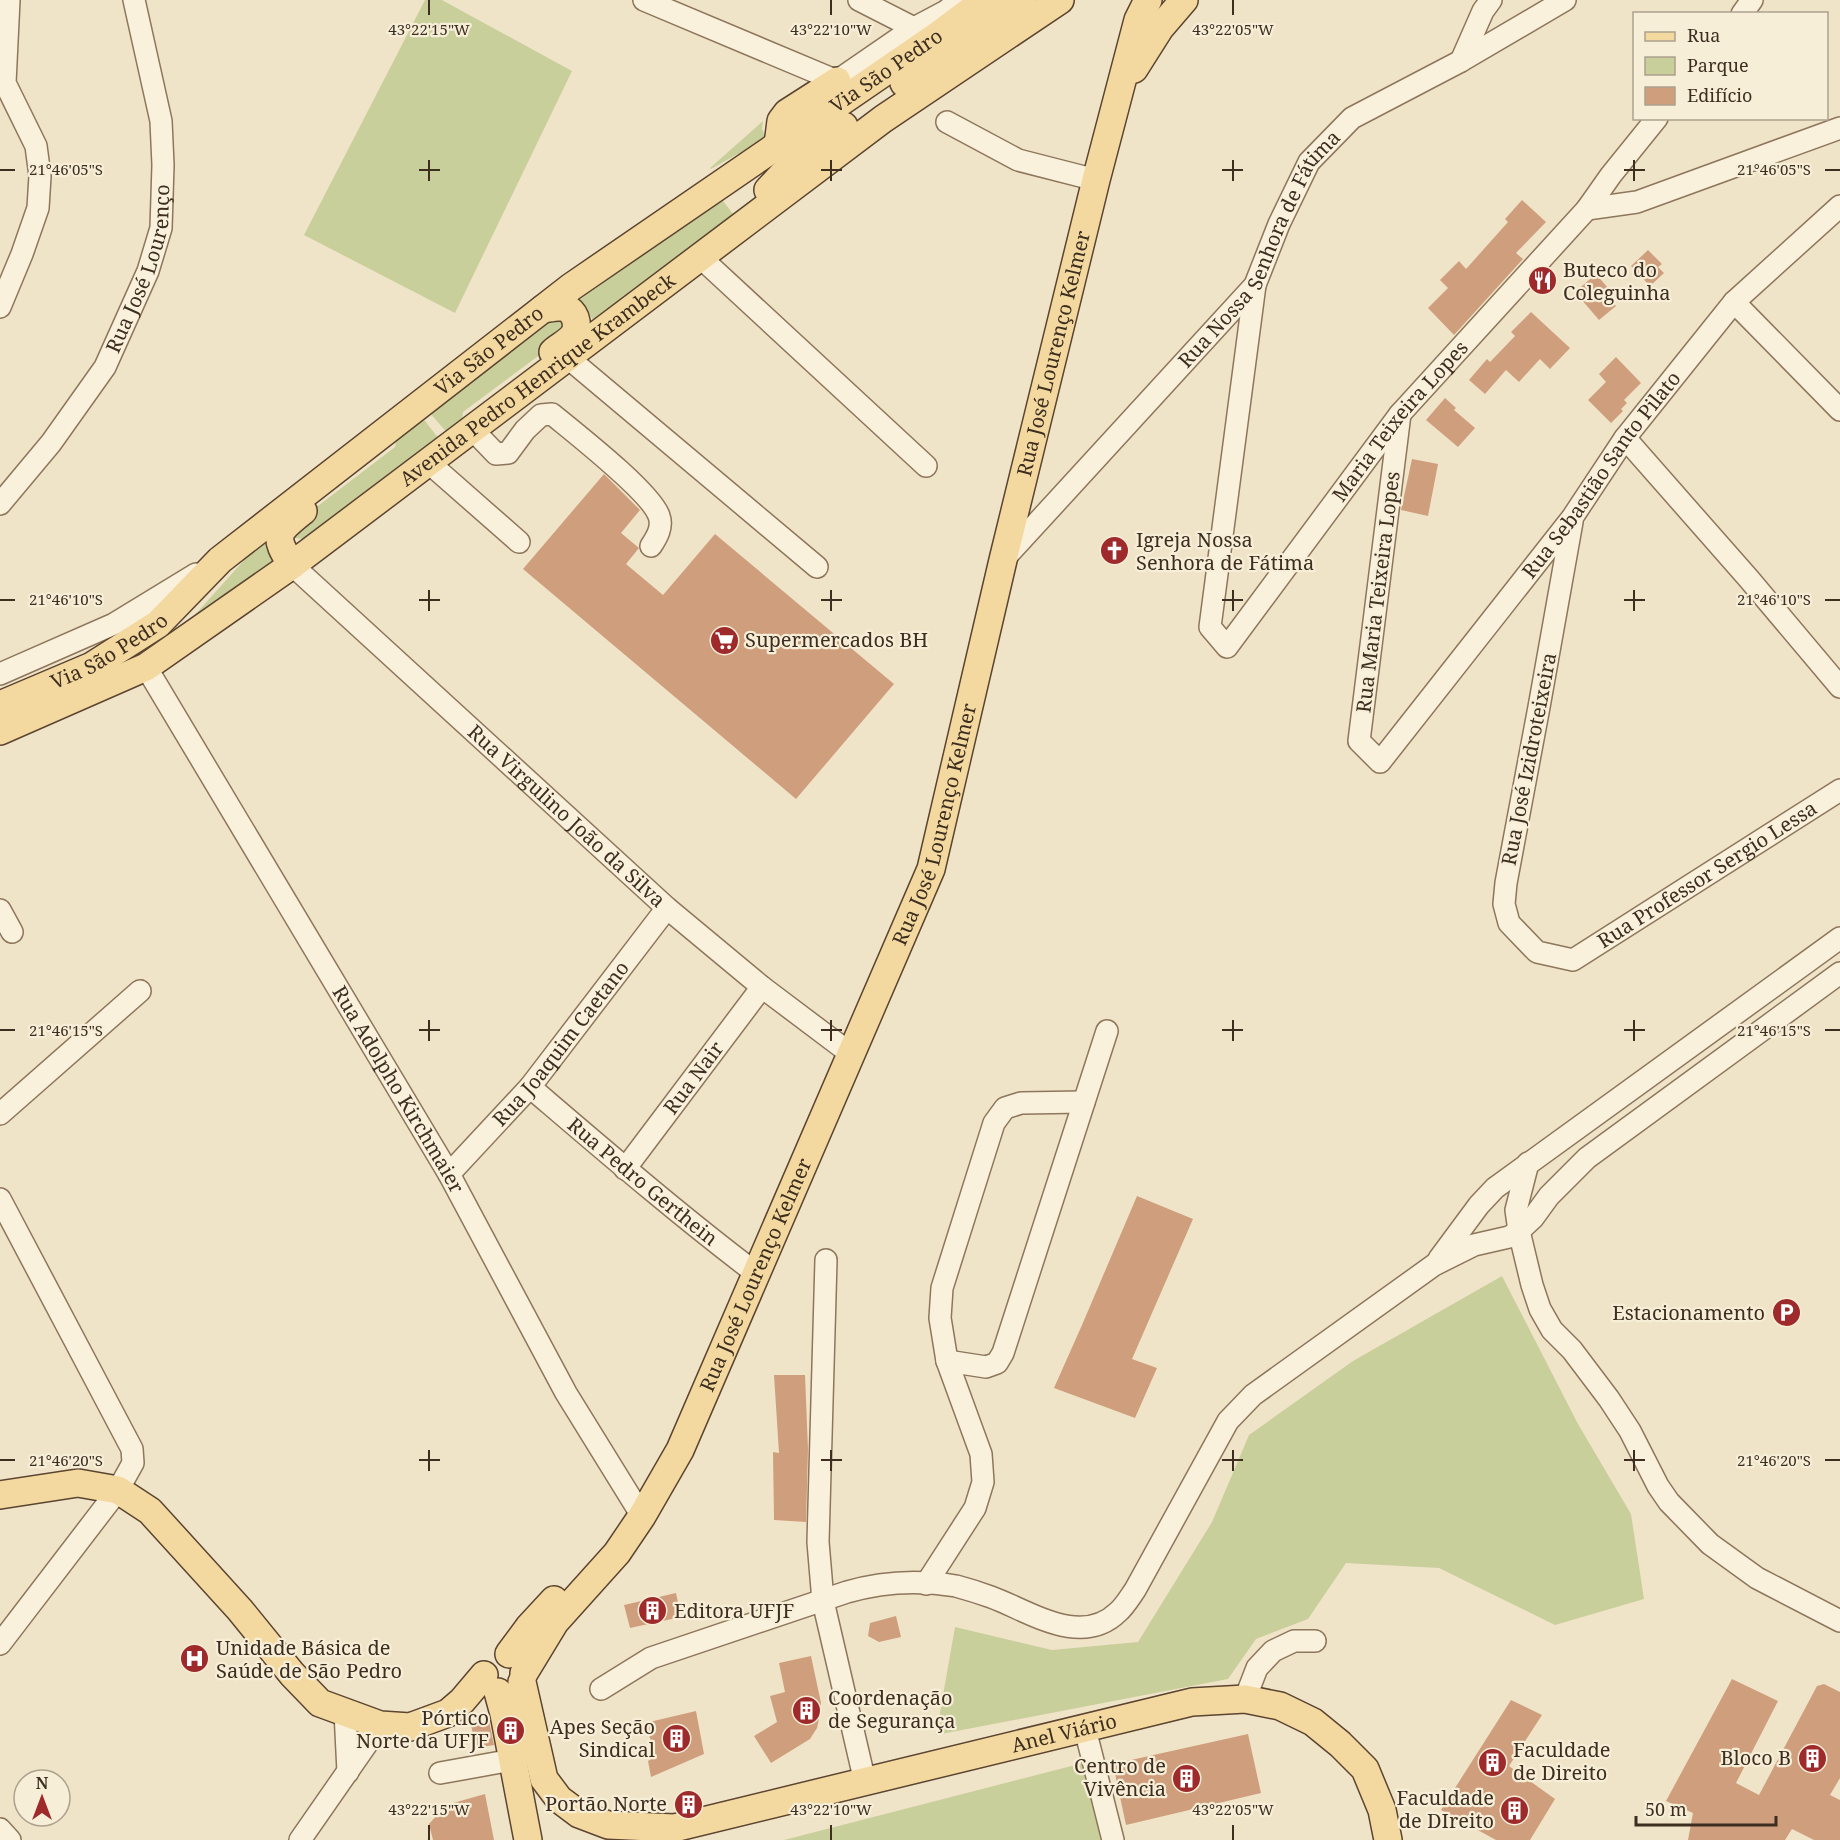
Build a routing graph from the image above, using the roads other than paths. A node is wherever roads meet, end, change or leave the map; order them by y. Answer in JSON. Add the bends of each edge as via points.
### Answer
{"nodes":[{"id":1,"x":9,"y":0,"type":"edge"},
{"id":2,"x":644,"y":0,"type":"edge"},
{"id":3,"x":859,"y":0,"type":"edge"},
{"id":4,"x":960,"y":0,"type":"edge"},
{"id":5,"x":985,"y":0,"type":"edge"},
{"id":6,"x":1022,"y":0,"type":"edge"},
{"id":7,"x":1060,"y":0,"type":"edge"},
{"id":8,"x":1184,"y":0,"type":"edge"},
{"id":9,"x":1491,"y":0,"type":"edge"},
{"id":10,"x":1566,"y":0,"type":"edge"},
{"id":11,"x":140,"y":1,"type":"edge"},
{"id":12,"x":1140,"y":7,"type":"edge"},
{"id":13,"x":914,"y":28,"type":"junction"},
{"id":14,"x":1461,"y":61,"type":"junction"},
{"id":15,"x":3,"y":79,"type":"edge"},
{"id":16,"x":837,"y":81,"type":"junction"},
{"id":17,"x":1122,"y":88,"type":"junction"},
{"id":18,"x":1655,"y":120,"type":"edge"},
{"id":19,"x":947,"y":122,"type":"dead end"},
{"id":20,"x":1840,"y":128,"type":"edge"},
{"id":21,"x":778,"y":145,"type":"junction"},
{"id":22,"x":1096,"y":180,"type":"junction"},
{"id":23,"x":1840,"y":206,"type":"edge"},
{"id":24,"x":1587,"y":209,"type":"junction"},
{"id":25,"x":749,"y":219,"type":"junction"},
{"id":26,"x":700,"y":257,"type":"junction"},
{"id":27,"x":1255,"y":285,"type":"junction"},
{"id":28,"x":1734,"y":302,"type":"junction"},
{"id":29,"x":0,"y":307,"type":"edge"},
{"id":30,"x":543,"y":309,"type":"junction"},
{"id":31,"x":567,"y":357,"type":"junction"},
{"id":32,"x":1840,"y":410,"type":"edge"},
{"id":33,"x":1400,"y":414,"type":"junction"},
{"id":34,"x":388,"y":429,"type":"junction"},
{"id":35,"x":472,"y":429,"type":"junction"},
{"id":36,"x":1625,"y":438,"type":"junction"},
{"id":37,"x":428,"y":462,"type":"junction"},
{"id":38,"x":926,"y":466,"type":"dead end"},
{"id":39,"x":0,"y":504,"type":"edge"},
{"id":40,"x":1572,"y":518,"type":"junction"},
{"id":41,"x":519,"y":542,"type":"dead end"},
{"id":42,"x":651,"y":546,"type":"dead end"},
{"id":43,"x":220,"y":560,"type":"junction"},
{"id":44,"x":1003,"y":560,"type":"junction"},
{"id":45,"x":292,"y":565,"type":"junction"},
{"id":46,"x":817,"y":567,"type":"dead end"},
{"id":47,"x":146,"y":667,"type":"junction"},
{"id":48,"x":0,"y":674,"type":"edge"},
{"id":49,"x":1840,"y":687,"type":"edge"},
{"id":50,"x":0,"y":705,"type":"edge"},
{"id":51,"x":0,"y":731,"type":"edge"},
{"id":52,"x":1380,"y":762,"type":"joint"},
{"id":53,"x":1840,"y":790,"type":"edge"},
{"id":54,"x":668,"y":908,"type":"junction"},
{"id":55,"x":0,"y":910,"type":"edge"},
{"id":56,"x":12,"y":932,"type":"dead end"},
{"id":57,"x":1840,"y":938,"type":"edge"},
{"id":58,"x":1573,"y":960,"type":"joint"},
{"id":59,"x":1840,"y":973,"type":"edge"},
{"id":60,"x":762,"y":987,"type":"junction"},
{"id":61,"x":141,"y":991,"type":"dead end"},
{"id":62,"x":1107,"y":1030,"type":"dead end"},
{"id":63,"x":851,"y":1054,"type":"junction"},
{"id":64,"x":1638,"y":1084,"type":"junction"},
{"id":65,"x":530,"y":1087,"type":"junction"},
{"id":66,"x":1084,"y":1102,"type":"junction"},
{"id":67,"x":1654,"y":1109,"type":"junction"},
{"id":68,"x":0,"y":1113,"type":"edge"},
{"id":69,"x":1528,"y":1163,"type":"junction"},
{"id":70,"x":625,"y":1169,"type":"junction"},
{"id":71,"x":449,"y":1174,"type":"junction"},
{"id":72,"x":0,"y":1198,"type":"edge"},
{"id":73,"x":1519,"y":1231,"type":"junction"},
{"id":74,"x":826,"y":1260,"type":"dead end"},
{"id":75,"x":1434,"y":1265,"type":"junction"},
{"id":76,"x":757,"y":1274,"type":"junction"},
{"id":77,"x":947,"y":1361,"type":"junction"},
{"id":78,"x":118,"y":1490,"type":"junction"},
{"id":79,"x":0,"y":1495,"type":"edge"},
{"id":80,"x":640,"y":1519,"type":"junction"},
{"id":81,"x":926,"y":1584,"type":"junction"},
{"id":82,"x":823,"y":1600,"type":"junction"},
{"id":83,"x":1840,"y":1621,"type":"edge"},
{"id":84,"x":1315,"y":1641,"type":"dead end"},
{"id":85,"x":0,"y":1644,"type":"edge"},
{"id":86,"x":504,"y":1677,"type":"junction"},
{"id":87,"x":601,"y":1689,"type":"dead end"},
{"id":88,"x":1245,"y":1699,"type":"junction"},
{"id":89,"x":345,"y":1712,"type":"junction"},
{"id":90,"x":380,"y":1725,"type":"junction"},
{"id":91,"x":1085,"y":1729,"type":"junction"},
{"id":92,"x":501,"y":1762,"type":"dead end"},
{"id":93,"x":348,"y":1772,"type":"junction"},
{"id":94,"x":440,"y":1773,"type":"dead end"},
{"id":95,"x":865,"y":1782,"type":"junction"},
{"id":96,"x":0,"y":1829,"type":"edge"},
{"id":97,"x":665,"y":1834,"type":"edge"},
{"id":98,"x":10,"y":1840,"type":"edge"},
{"id":99,"x":300,"y":1840,"type":"edge"},
{"id":100,"x":528,"y":1840,"type":"edge"},
{"id":101,"x":1113,"y":1840,"type":"edge"},
{"id":102,"x":1388,"y":1840,"type":"edge"}],
"edges":[{"from":1,"to":15,"type":"street"},
{"from":2,"to":16,"type":"street"},
{"from":3,"to":13,"type":"street"},
{"from":4,"to":13,"type":"street"},
{"from":5,"to":21,"type":"main road","name":"Via São Pedro"},
{"from":6,"to":25,"type":"main road","name":"Via São Pedro","via":[[795,161]]},
{"from":7,"to":25,"type":"main road","name":"Avenida Pedro Henrique Krambeck","via":[[884,119]]},
{"from":8,"to":17,"type":"main road","name":"Rua José Lourenço Kelmer","via":[[1160,28]]},
{"from":9,"to":14,"type":"street"},
{"from":10,"to":14,"type":"street","name":"Rua Nossa Senhora de Fátima"},
{"from":11,"to":39,"type":"street","name":"Rua José Lourenço","via":[[161,121],[161,228],[148,271],[105,367],[51,443]]},
{"from":12,"to":17,"type":"main road","name":"Rua José Lourenço Kelmer"},
{"from":13,"to":16,"type":"street"},
{"from":14,"to":27,"type":"street","name":"Rua Nossa Senhora de Fátima","via":[[1352,118],[1309,162]]},
{"from":15,"to":29,"type":"street","via":[[36,147],[40,176],[38,208]]},
{"from":16,"to":21,"type":"main road","via":[[787,113],[781,121]]},
{"from":17,"to":22,"type":"main road","name":"Rua José Lourenço Kelmer"},
{"from":18,"to":24,"type":"street","name":"Maria Teixeira Lopes"},
{"from":19,"to":22,"type":"street","via":[[1018,159]]},
{"from":20,"to":24,"type":"street","via":[[1637,202]]},
{"from":21,"to":30,"type":"main road","name":"Via São Pedro"},
{"from":22,"to":44,"type":"main road","name":"Rua José Lourenço Kelmer"},
{"from":23,"to":28,"type":"street","name":"Rua Sebastião Santo Pilato"},
{"from":24,"to":33,"type":"street","name":"Maria Teixeira Lopes"},
{"from":25,"to":26,"type":"main road","name":"Avenida Pedro Henrique Krambeck"},
{"from":26,"to":31,"type":"main road","name":"Avenida Pedro Henrique Krambeck"},
{"from":26,"to":38,"type":"street"},
{"from":27,"to":33,"type":"street","name":"Maria Teixeira Lopes","via":[[1210,627],[1227,646]]},
{"from":27,"to":44,"type":"street","name":"Rua Nossa Senhora de Fátima"},
{"from":28,"to":32,"type":"street"},
{"from":28,"to":36,"type":"street","name":"Rua Sebastião Santo Pilato"},
{"from":30,"to":34,"type":"main road","name":"Via São Pedro"},
{"from":30,"to":35,"type":"main road","via":[[568,309],[576,318],[574,335],[480,410],[473,417]]},
{"from":31,"to":35,"type":"main road","name":"Avenida Pedro Henrique Krambeck"},
{"from":31,"to":46,"type":"street"},
{"from":33,"to":52,"type":"street","name":"Rua Maria Teixeira Lopes","via":[[1359,741]]},
{"from":34,"to":43,"type":"main road","name":"Via São Pedro"},
{"from":34,"to":45,"type":"main road","via":[[386,445],[285,526],[280,543]]},
{"from":35,"to":37,"type":"main road","name":"Avenida Pedro Henrique Krambeck"},
{"from":35,"to":42,"type":"street","via":[[496,454],[507,453],[541,415],[552,414],[654,504],[660,528]]},
{"from":36,"to":40,"type":"street","name":"Rua Sebastião Santo Pilato"},
{"from":36,"to":49,"type":"street"},
{"from":37,"to":41,"type":"street"},
{"from":37,"to":45,"type":"main road","name":"Avenida Pedro Henrique Krambeck"},
{"from":40,"to":52,"type":"street","name":"Rua Sebastião Santo Pilato"},
{"from":40,"to":58,"type":"street","name":"Rua José Izidroteixeira","via":[[1504,904],[1509,923],[1537,952]]},
{"from":43,"to":48,"type":"street","via":[[114,624]]},
{"from":43,"to":50,"type":"main road","name":"Via São Pedro","via":[[158,624],[92,666]]},
{"from":44,"to":63,"type":"main road","name":"Rua José Lourenço Kelmer","via":[[931,870]]},
{"from":45,"to":47,"type":"main road","name":"Avenida Pedro Henrique Krambeck"},
{"from":45,"to":54,"type":"street","name":"Rua Virgulino João da Silva"},
{"from":47,"to":51,"type":"main road","name":"Avenida Pedro Henrique Krambeck"},
{"from":47,"to":71,"type":"street","name":"Rua Adolpho Kirchmaier"},
{"from":53,"to":58,"type":"street","name":"Rua Professor Sergio Lessa"},
{"from":54,"to":60,"type":"street","name":"Rua Virgulino João da Silva"},
{"from":54,"to":65,"type":"street","name":"Rua Joaquim Caetano"},
{"from":55,"to":56,"type":"street"},
{"from":57,"to":64,"type":"street"},
{"from":59,"to":67,"type":"street"},
{"from":60,"to":63,"type":"street","name":"Rua Virgulino João da Silva"},
{"from":60,"to":70,"type":"street","name":"Rua Nair"},
{"from":61,"to":68,"type":"street"},
{"from":62,"to":66,"type":"street"},
{"from":63,"to":76,"type":"main road","name":"Rua José Lourenço Kelmer"},
{"from":64,"to":67,"type":"street"},
{"from":64,"to":69,"type":"street"},
{"from":65,"to":70,"type":"street","name":"Rua Pedro Gerthein"},
{"from":65,"to":71,"type":"street","name":"Rua Joaquim Caetano"},
{"from":66,"to":77,"type":"street","via":[[1003,1353],[997,1363],[986,1367]]},
{"from":66,"to":77,"type":"street","via":[[1021,1103],[1005,1108],[994,1123],[942,1288],[940,1318]]},
{"from":67,"to":73,"type":"street","via":[[1587,1158]]},
{"from":69,"to":73,"type":"street","via":[[1516,1210]]},
{"from":69,"to":75,"type":"street","via":[[1479,1204]]},
{"from":70,"to":76,"type":"street","name":"Rua Pedro Gerthein"},
{"from":71,"to":80,"type":"street","name":"Rua Adolpho Kirchmaier","via":[[566,1393]]},
{"from":72,"to":78,"type":"street","via":[[132,1449],[133,1463]]},
{"from":73,"to":75,"type":"street","via":[[1474,1245]]},
{"from":73,"to":83,"type":"street","via":[[1540,1309],[1552,1330],[1609,1399],[1669,1502],[1710,1544],[1757,1578]]},
{"from":74,"to":82,"type":"street","via":[[818,1542]]},
{"from":75,"to":81,"type":"street","via":[[1241,1406],[1200,1469],[1135,1590],[1118,1612],[1098,1625],[1073,1627],[955,1586]]},
{"from":76,"to":80,"type":"main road","name":"Rua José Lourenço Kelmer","via":[[680,1450]]},
{"from":77,"to":81,"type":"street","via":[[981,1454],[983,1482],[975,1508]]},
{"from":78,"to":79,"type":"main road","via":[[78,1484]]},
{"from":78,"to":85,"type":"street"},
{"from":78,"to":89,"type":"main road","name":"Rua José Lourenço Kelmer","via":[[150,1511],[320,1703]]},
{"from":80,"to":86,"type":"main road","name":"Rua José Lourenço Kelmer","via":[[606,1545],[530,1627]]},
{"from":81,"to":82,"type":"street","via":[[887,1583]]},
{"from":82,"to":87,"type":"street","via":[[651,1658]]},
{"from":82,"to":95,"type":"street"},
{"from":84,"to":88,"type":"street","via":[[1294,1641],[1273,1651],[1257,1668]]},
{"from":86,"to":90,"type":"main road","name":"Rua José Lourenço Kelmer","via":[[448,1713],[410,1726]]},
{"from":86,"to":97,"type":"main road","name":"Anel Viário","via":[[544,1779],[559,1799],[579,1814],[608,1825]]},
{"from":86,"to":100,"type":"main road","via":[[504,1714]]},
{"from":88,"to":91,"type":"main road","name":"Anel Viário","via":[[1192,1702]]},
{"from":88,"to":102,"type":"main road","name":"Anel Viário","via":[[1280,1706],[1313,1722],[1340,1744],[1365,1769],[1382,1810]]},
{"from":89,"to":90,"type":"main road","name":"Rua José Lourenço Kelmer"},
{"from":89,"to":93,"type":"street"},
{"from":90,"to":93,"type":"street"},
{"from":91,"to":95,"type":"main road","name":"Anel Viário"},
{"from":91,"to":101,"type":"street"},
{"from":92,"to":94,"type":"street"},
{"from":93,"to":99,"type":"street"},
{"from":95,"to":97,"type":"main road","name":"Anel Viário"},
{"from":96,"to":98,"type":"street"}]}
